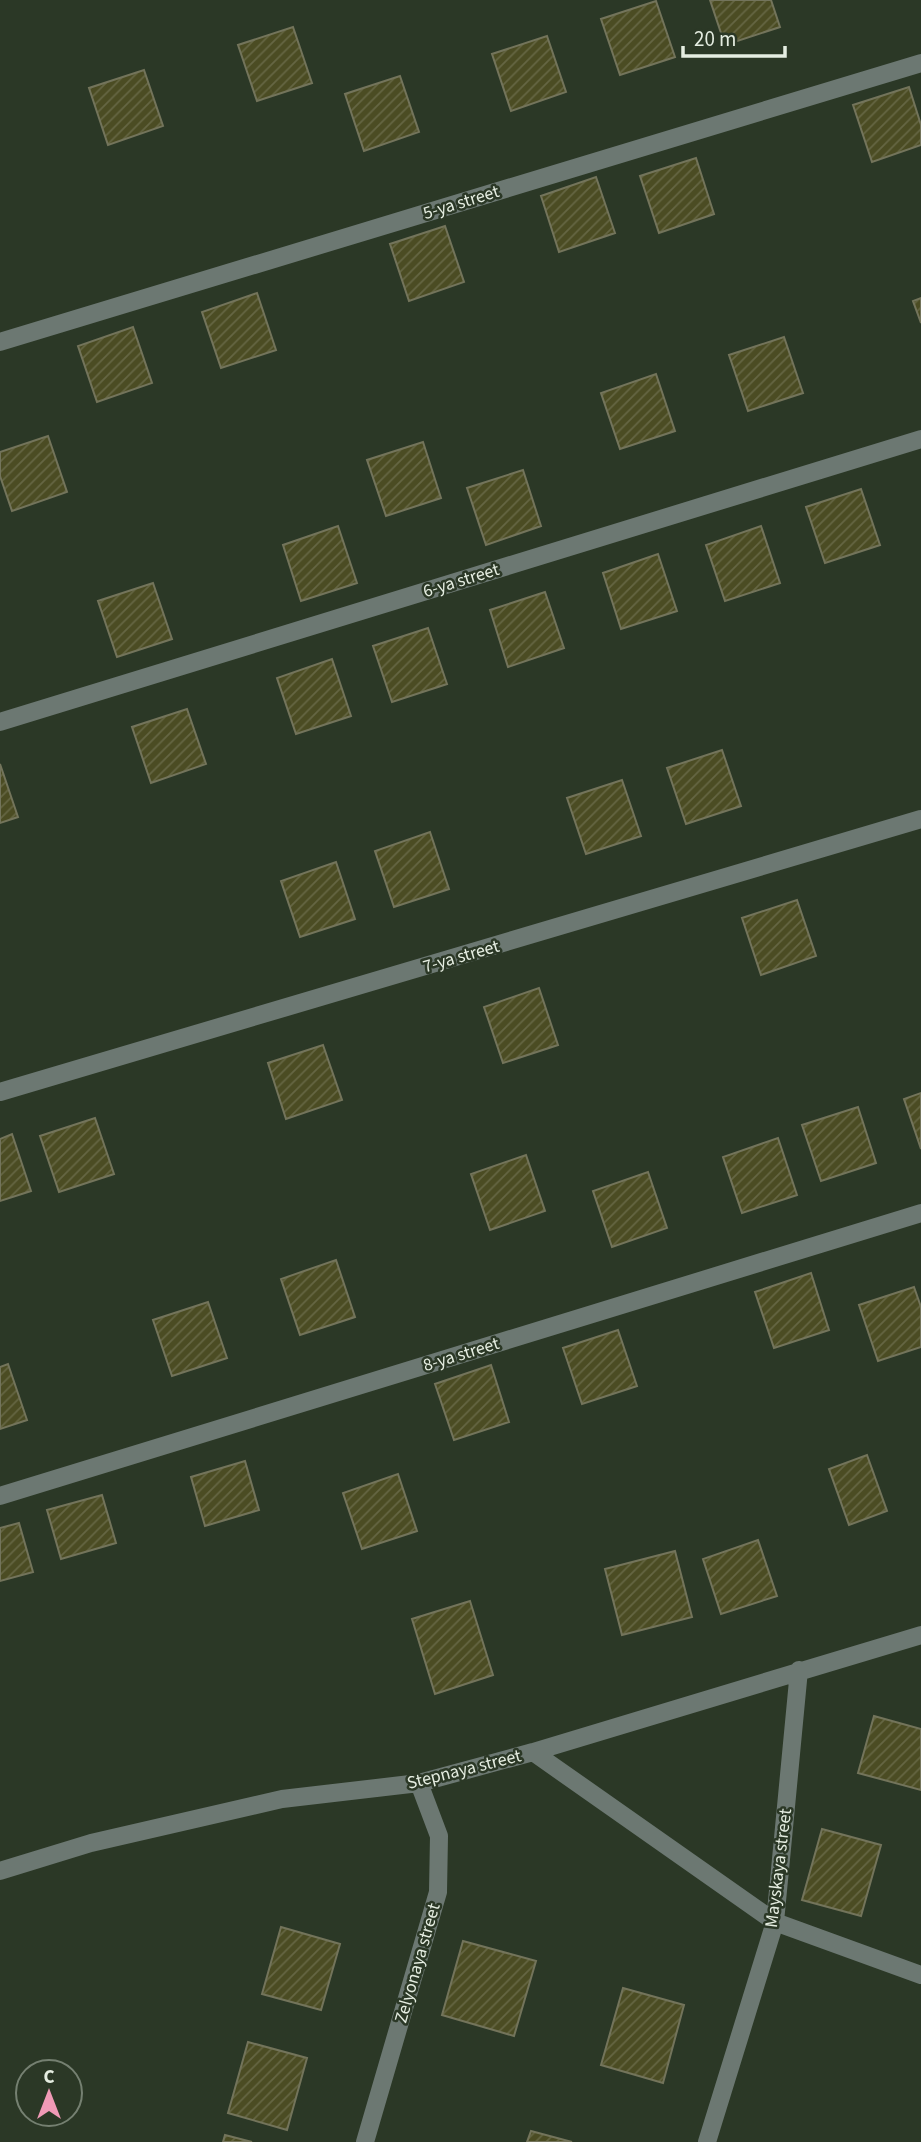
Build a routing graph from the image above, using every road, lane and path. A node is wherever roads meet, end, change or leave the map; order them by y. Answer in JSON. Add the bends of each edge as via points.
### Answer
{"nodes":[{"id":1,"x":921,"y":63,"type":"edge"},
{"id":2,"x":0,"y":342,"type":"edge"},
{"id":3,"x":921,"y":439,"type":"edge"},
{"id":4,"x":0,"y":722,"type":"edge"},
{"id":5,"x":921,"y":819,"type":"edge"},
{"id":6,"x":0,"y":1092,"type":"edge"},
{"id":7,"x":921,"y":1213,"type":"edge"},
{"id":8,"x":0,"y":1496,"type":"edge"},
{"id":9,"x":921,"y":1634,"type":"edge"},
{"id":10,"x":799,"y":1670,"type":"junction"},
{"id":11,"x":533,"y":1752,"type":"junction"},
{"id":12,"x":419,"y":1783,"type":"junction"},
{"id":13,"x":0,"y":1871,"type":"edge"},
{"id":14,"x":775,"y":1922,"type":"junction"},
{"id":15,"x":921,"y":1975,"type":"edge"},
{"id":16,"x":365,"y":2142,"type":"edge"},
{"id":17,"x":708,"y":2142,"type":"edge"}],
"edges":[{"from":1,"to":2,"type":"street","name":"5-ya street"},
{"from":3,"to":4,"type":"street","name":"6-ya street"},
{"from":5,"to":6,"type":"street","name":"7-ya street"},
{"from":7,"to":8,"type":"street","name":"8-ya street"},
{"from":9,"to":10,"type":"street","name":"Stepnaya street"},
{"from":10,"to":11,"type":"street","name":"Stepnaya street"},
{"from":10,"to":14,"type":"street","name":"Mayskaya street"},
{"from":11,"to":12,"type":"street","name":"Stepnaya street"},
{"from":11,"to":14,"type":"street"},
{"from":12,"to":13,"type":"street","name":"Stepnaya street","via":[[282,1799],[91,1843]]},
{"from":12,"to":16,"type":"street","name":"Zelyonaya street","via":[[439,1836],[438,1892]]},
{"from":14,"to":15,"type":"street"},
{"from":14,"to":17,"type":"street","name":"Mayskaya street"}]}
